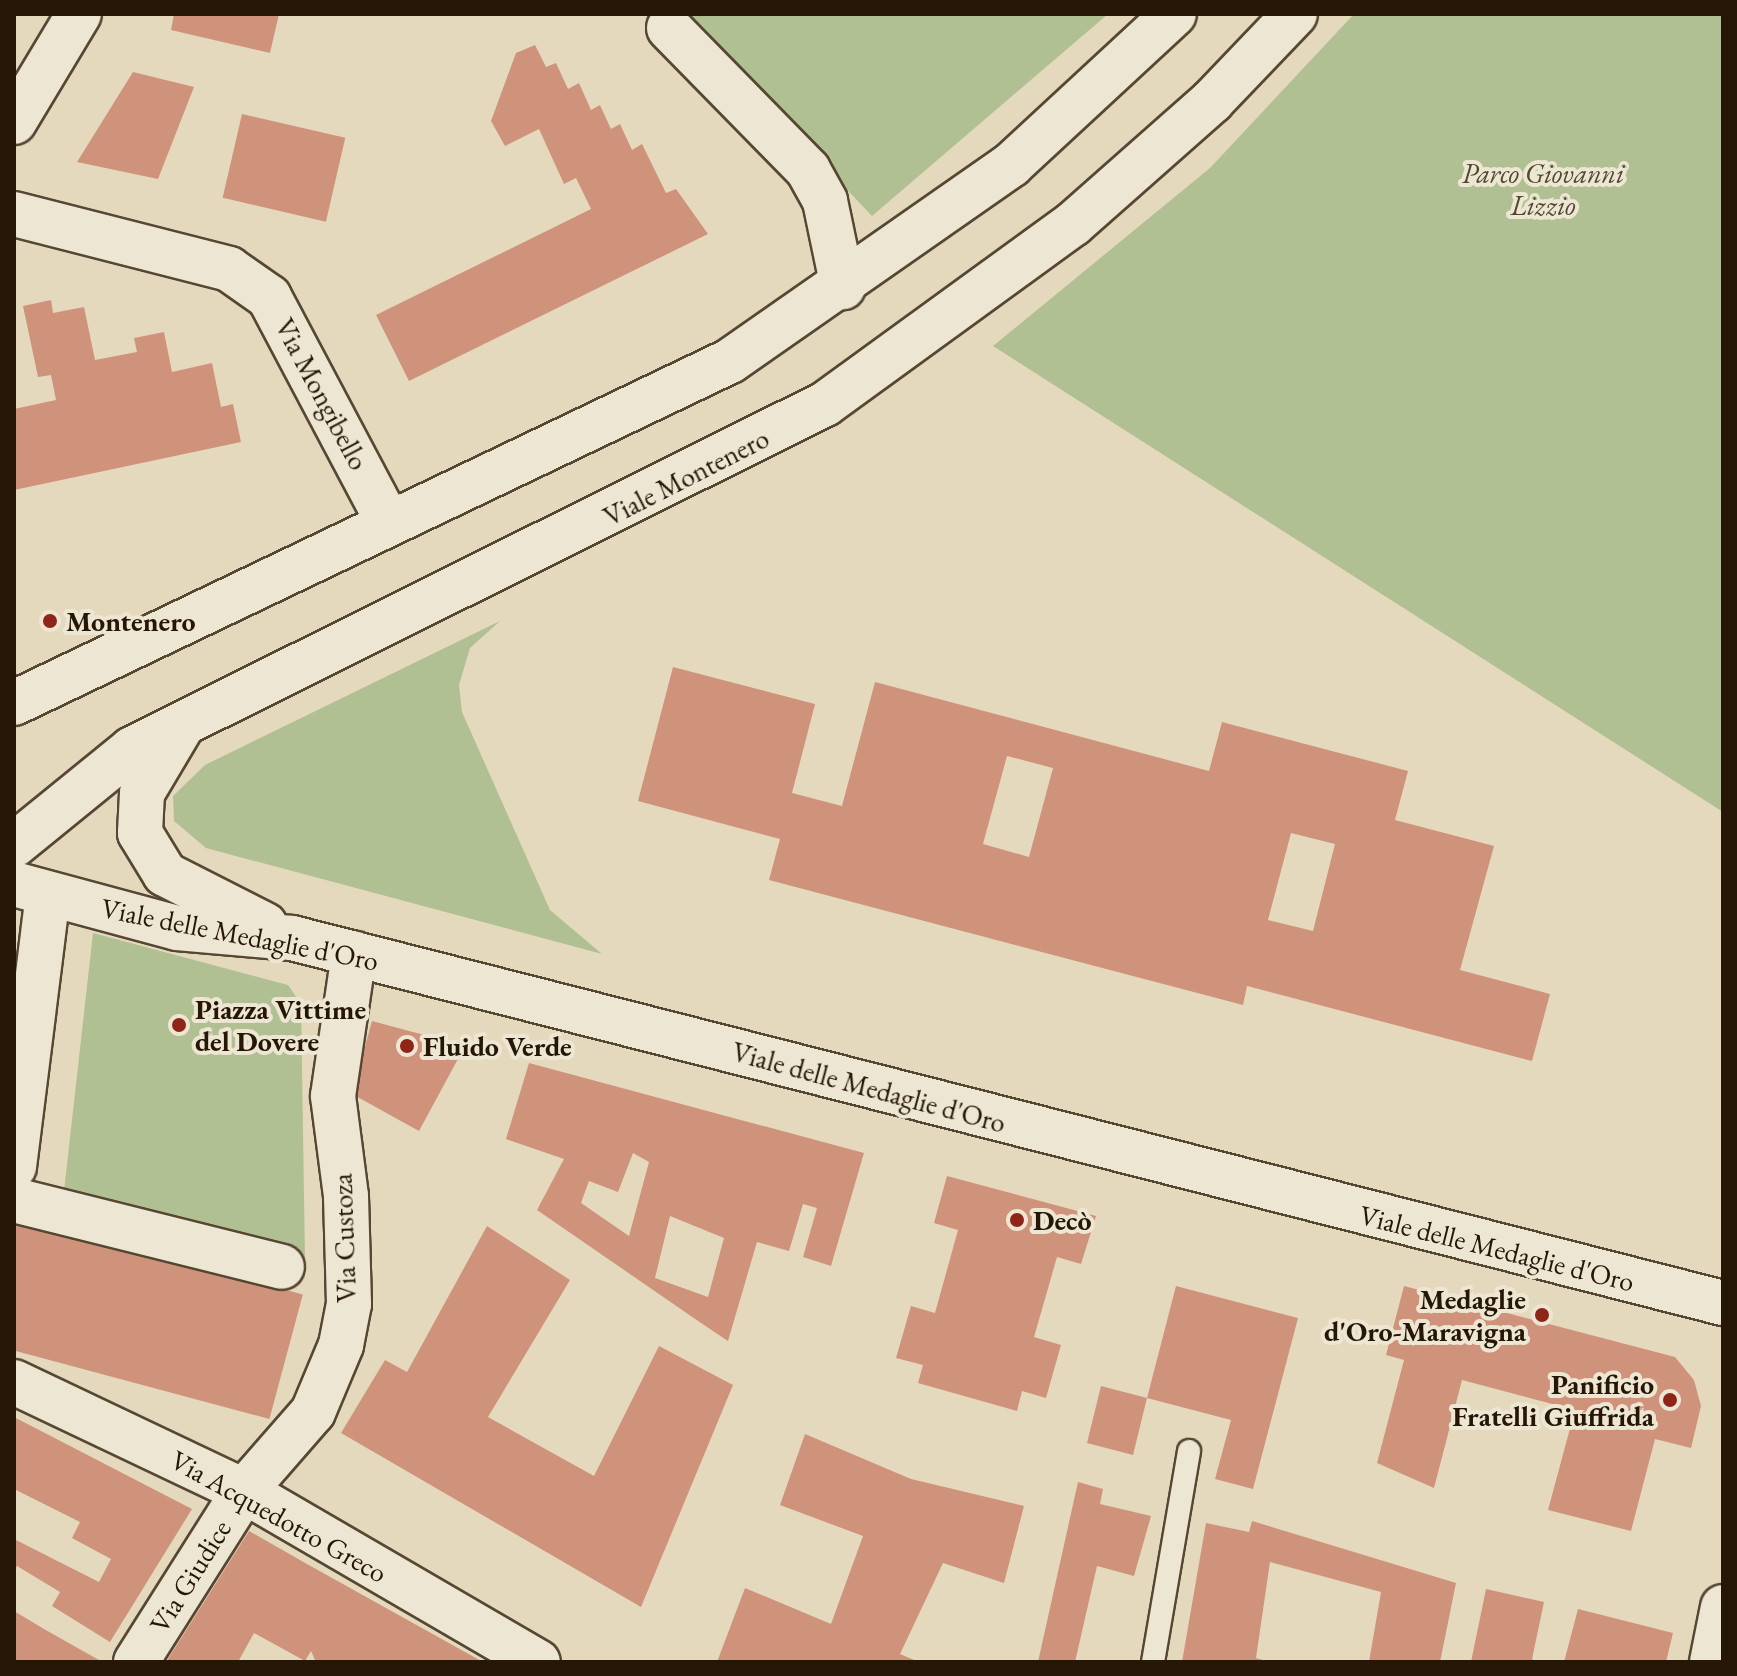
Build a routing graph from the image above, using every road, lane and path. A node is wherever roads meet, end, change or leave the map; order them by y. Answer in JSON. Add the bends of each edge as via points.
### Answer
{"nodes":[{"id":1,"x":79,"y":14,"type":"edge"},
{"id":2,"x":1174,"y":14,"type":"edge"},
{"id":3,"x":1295,"y":14,"type":"edge"},
{"id":4,"x":669,"y":28,"type":"dead end"},
{"id":5,"x":14,"y":122,"type":"edge"},
{"id":6,"x":14,"y":214,"type":"edge"},
{"id":7,"x":843,"y":287,"type":"junction"},
{"id":8,"x":387,"y":520,"type":"junction"},
{"id":9,"x":15,"y":703,"type":"edge"},
{"id":10,"x":183,"y":724,"type":"junction"},
{"id":11,"x":14,"y":845,"type":"edge"},
{"id":12,"x":31,"y":889,"type":"edge"},
{"id":13,"x":292,"y":938,"type":"junction"},
{"id":14,"x":354,"y":954,"type":"junction"},
{"id":15,"x":14,"y":1167,"type":"edge"},
{"id":16,"x":14,"y":1200,"type":"edge"},
{"id":17,"x":282,"y":1267,"type":"dead end"},
{"id":18,"x":1723,"y":1303,"type":"edge"},
{"id":19,"x":14,"y":1382,"type":"edge"},
{"id":20,"x":1189,"y":1451,"type":"dead end"},
{"id":21,"x":244,"y":1491,"type":"junction"},
{"id":22,"x":1723,"y":1607,"type":"edge"},
{"id":23,"x":136,"y":1662,"type":"edge"},
{"id":24,"x":538,"y":1662,"type":"edge"},
{"id":25,"x":1153,"y":1662,"type":"edge"},
{"id":26,"x":1712,"y":1662,"type":"edge"}],
"edges":[{"from":1,"to":5,"type":"street"},
{"from":2,"to":7,"type":"street","via":[[1011,165]]},
{"from":3,"to":10,"type":"street","name":"Viale Montenero","via":[[1212,101],[1073,224],[825,404]]},
{"from":4,"to":7,"type":"street","via":[[808,170],[825,201]]},
{"from":6,"to":8,"type":"street","name":"Via Mongibello","via":[[229,269],[269,297]]},
{"from":7,"to":8,"type":"street","via":[[730,361],[636,411]]},
{"from":8,"to":9,"type":"street"},
{"from":10,"to":11,"type":"street","name":"Viale Montenero","via":[[132,749]]},
{"from":10,"to":13,"type":"street","via":[[142,793],[140,833],[149,851],[187,888]]},
{"from":12,"to":13,"type":"street","name":"Viale delle Medaglie d'Oro","via":[[177,928]]},
{"from":12,"to":15,"type":"street"},
{"from":13,"to":14,"type":"street","name":"Viale delle Medaglie d'Oro"},
{"from":14,"to":18,"type":"street","name":"Viale delle Medaglie d'Oro"},
{"from":14,"to":21,"type":"street","name":"Via Custoza","via":[[333,1096],[346,1196],[349,1304],[341,1345],[313,1412]]},
{"from":16,"to":17,"type":"street"},
{"from":19,"to":21,"type":"street","name":"Via Acquedotto Greco"},
{"from":20,"to":25,"type":"lane"},
{"from":21,"to":23,"type":"street","name":"Via Giudice"},
{"from":21,"to":24,"type":"street","name":"Via Acquedotto Greco"},
{"from":22,"to":26,"type":"street"}]}
